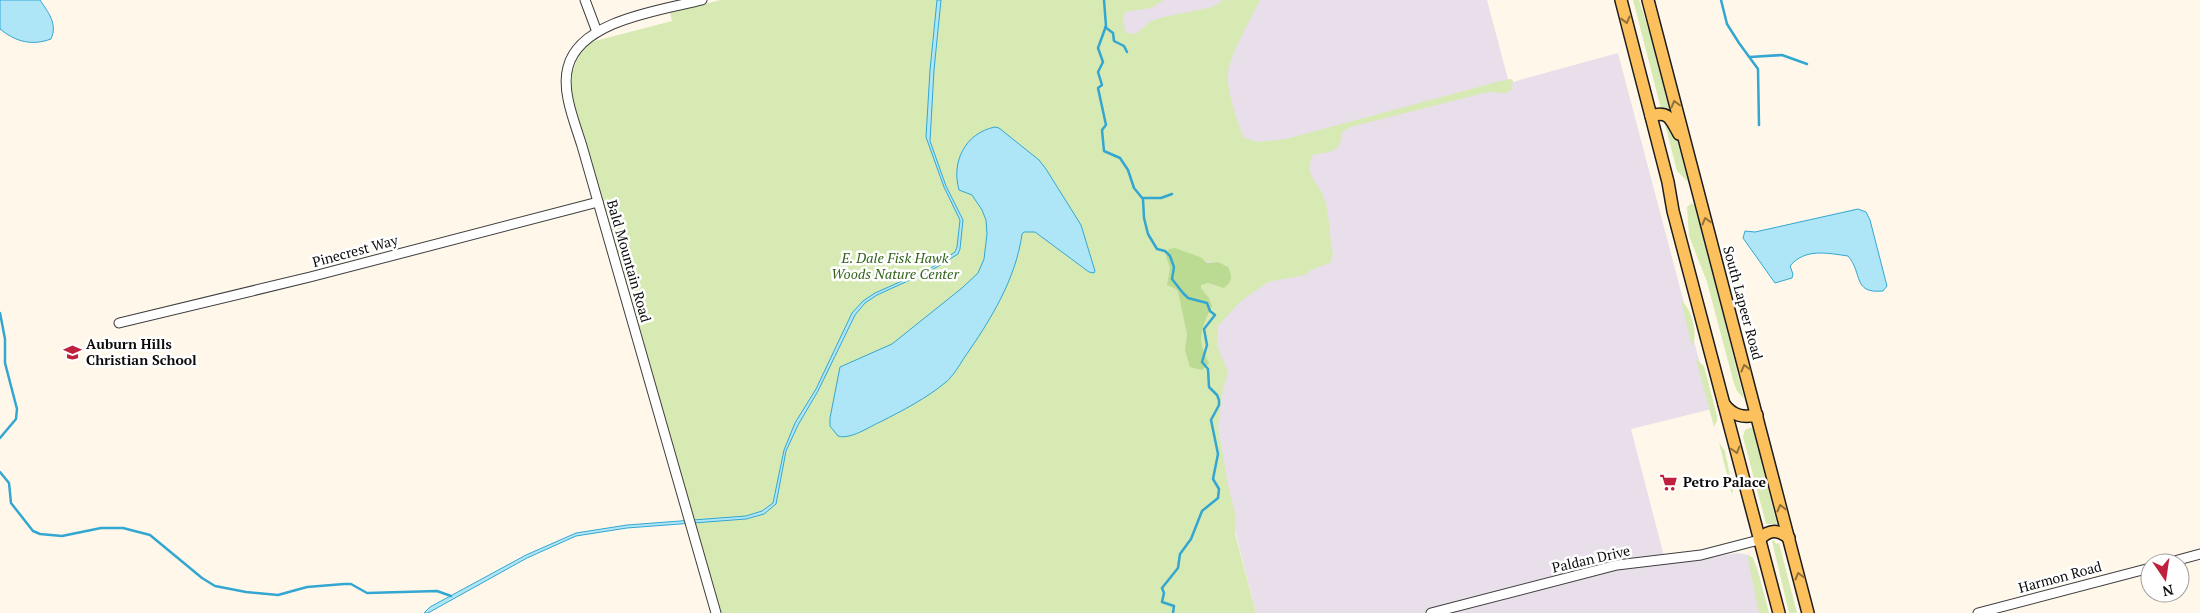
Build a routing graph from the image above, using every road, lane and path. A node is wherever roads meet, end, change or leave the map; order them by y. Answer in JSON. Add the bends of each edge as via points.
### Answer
{"nodes":[{"id":1,"x":585,"y":0,"type":"edge"},
{"id":2,"x":702,"y":0,"type":"edge"},
{"id":3,"x":1621,"y":0,"type":"edge"},
{"id":4,"x":1648,"y":0,"type":"edge"},
{"id":5,"x":597,"y":32,"type":"junction"},
{"id":6,"x":1650,"y":116,"type":"junction"},
{"id":7,"x":1688,"y":151,"type":"junction"},
{"id":8,"x":598,"y":202,"type":"junction"},
{"id":9,"x":119,"y":324,"type":"dead end"},
{"id":10,"x":1723,"y":403,"type":"junction"},
{"id":11,"x":1757,"y":416,"type":"junction"},
{"id":12,"x":1789,"y":538,"type":"junction"},
{"id":13,"x":1759,"y":540,"type":"junction"},
{"id":14,"x":2140,"y":571,"type":"edge"},
{"id":15,"x":716,"y":613,"type":"edge"},
{"id":16,"x":1431,"y":613,"type":"edge"},
{"id":17,"x":1779,"y":613,"type":"edge"},
{"id":18,"x":1808,"y":613,"type":"edge"},
{"id":19,"x":1978,"y":613,"type":"edge"}],
"edges":[{"from":1,"to":5,"type":"street"},
{"from":2,"to":5,"type":"street","name":"Bald Mountain Road","via":[[634,17]]},
{"from":3,"to":6,"type":"main road","one_way":true},
{"from":7,"to":4,"type":"main road","name":"South Lapeer Road","one_way":true},
{"from":5,"to":8,"type":"street","name":"Bald Mountain Road","via":[[578,48],[568,68],[567,79],[570,102]]},
{"from":6,"to":7,"type":"main road","via":[[1659,113],[1670,118]]},
{"from":6,"to":10,"type":"main road"},
{"from":11,"to":7,"type":"main road","name":"South Lapeer Road","one_way":true},
{"from":8,"to":9,"type":"street","name":"Pinecrest Way"},
{"from":8,"to":15,"type":"street","name":"Bald Mountain Road"},
{"from":10,"to":11,"type":"main road","via":[[1733,414]]},
{"from":10,"to":13,"type":"main road","one_way":true},
{"from":12,"to":11,"type":"main road","name":"South Lapeer Road","one_way":true},
{"from":12,"to":13,"type":"main road","via":[[1773,531]]},
{"from":18,"to":12,"type":"main road","name":"South Lapeer Road","one_way":true},
{"from":13,"to":16,"type":"street","name":"Paldan Drive","via":[[1701,555],[1617,565]]},
{"from":13,"to":17,"type":"main road"},
{"from":14,"to":19,"type":"street","name":"Harmon Road"}]}
